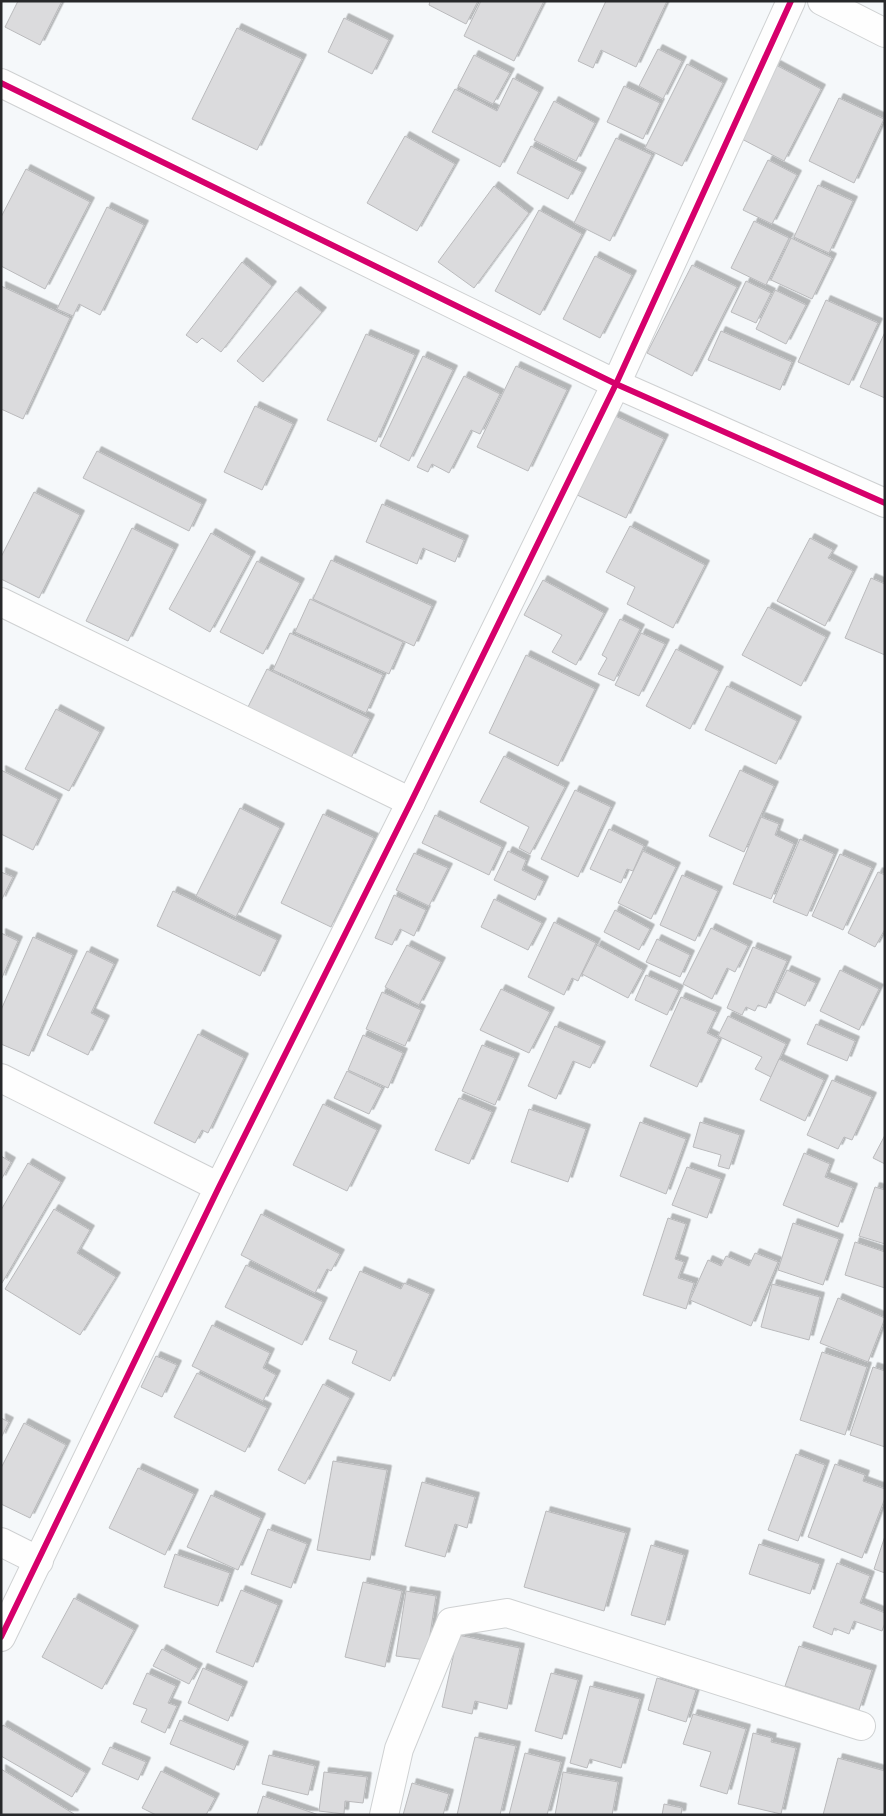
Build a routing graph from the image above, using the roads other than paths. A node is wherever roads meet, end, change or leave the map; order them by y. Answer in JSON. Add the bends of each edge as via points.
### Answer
{"nodes":[{"id":1,"x":791,"y":1,"type":"edge"},
{"id":2,"x":822,"y":1,"type":"edge"},
{"id":3,"x":885,"y":33,"type":"edge"},
{"id":4,"x":1,"y":83,"type":"edge"},
{"id":5,"x":616,"y":384,"type":"junction"},
{"id":6,"x":885,"y":503,"type":"edge"},
{"id":7,"x":1,"y":602,"type":"edge"},
{"id":8,"x":411,"y":802,"type":"junction"},
{"id":9,"x":1,"y":1078,"type":"edge"},
{"id":10,"x":219,"y":1187,"type":"junction"},
{"id":11,"x":1,"y":1542,"type":"edge"},
{"id":12,"x":39,"y":1561,"type":"junction"},
{"id":13,"x":1,"y":1637,"type":"edge"},
{"id":14,"x":862,"y":1726,"type":"dead end"},
{"id":15,"x":384,"y":1815,"type":"edge"}],
"edges":[{"from":1,"to":5,"type":"street"},
{"from":2,"to":3,"type":"street"},
{"from":4,"to":5,"type":"street"},
{"from":5,"to":6,"type":"street"},
{"from":5,"to":8,"type":"street"},
{"from":7,"to":8,"type":"street"},
{"from":8,"to":10,"type":"street"},
{"from":9,"to":10,"type":"street"},
{"from":10,"to":12,"type":"street"},
{"from":11,"to":12,"type":"street"},
{"from":12,"to":13,"type":"street"},
{"from":14,"to":15,"type":"street","via":[[507,1613],[451,1622],[399,1749]]}]}
